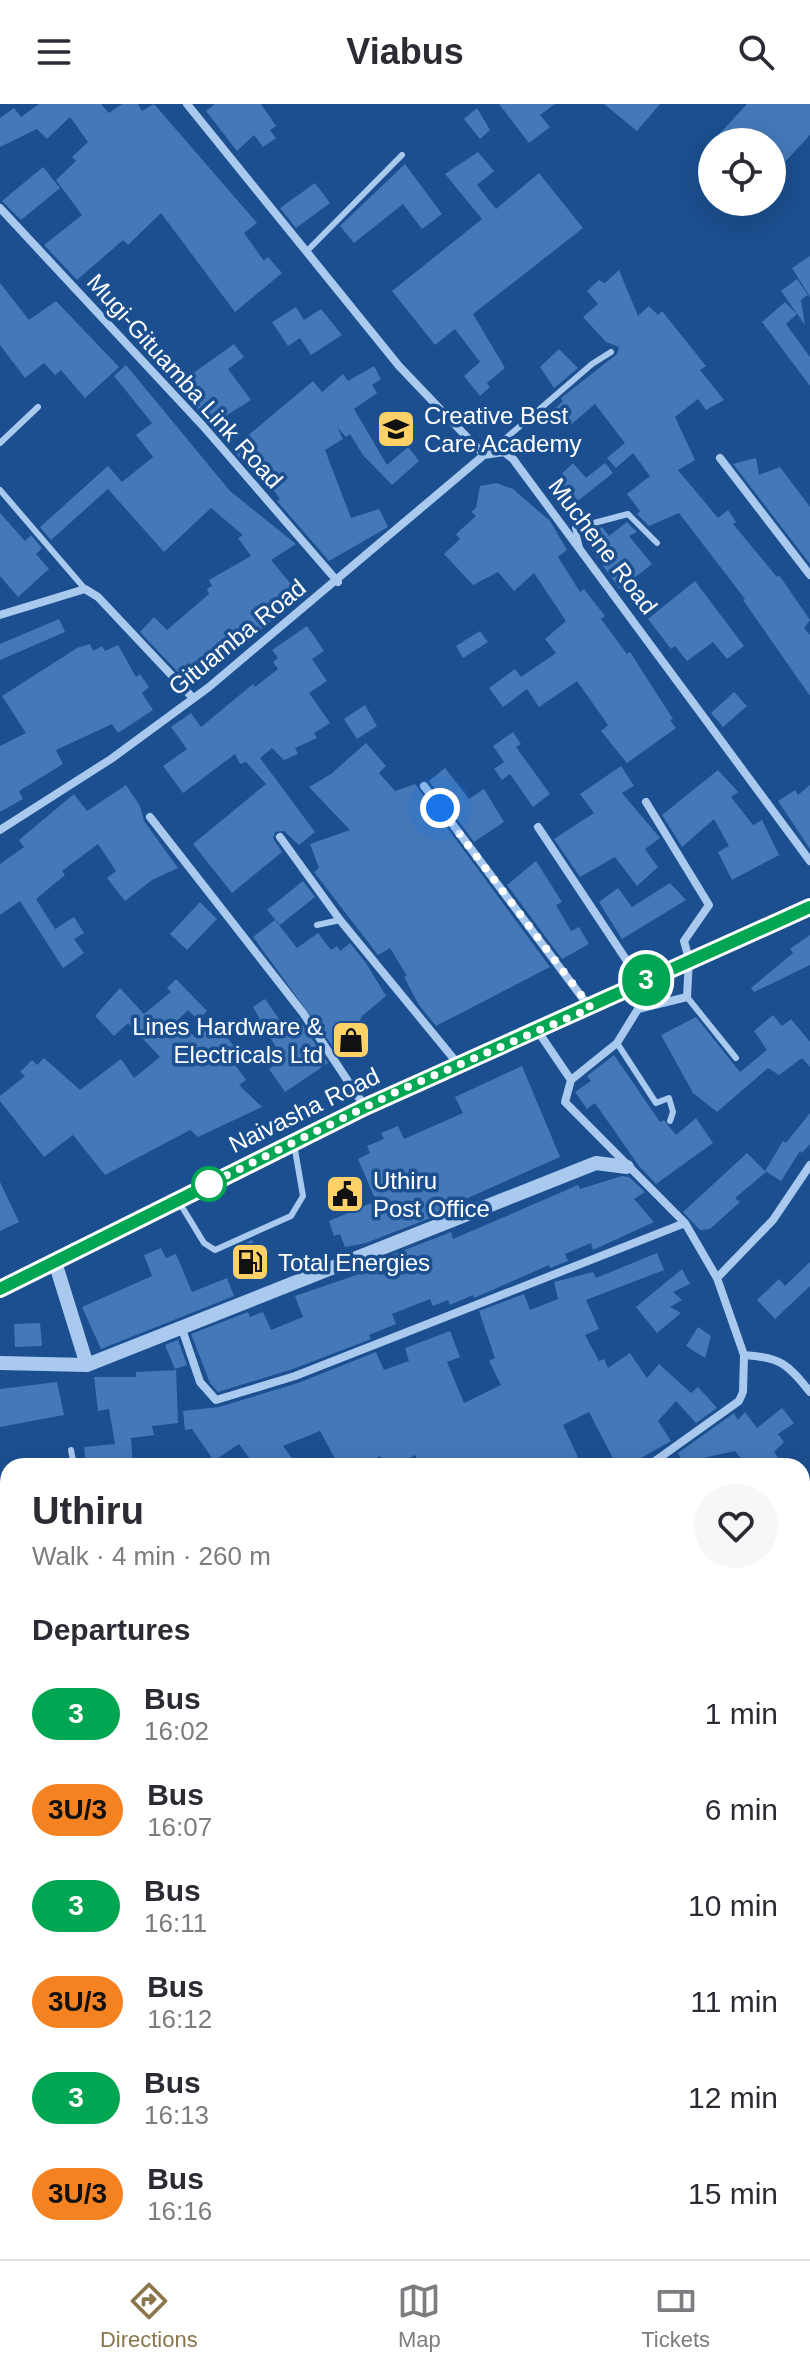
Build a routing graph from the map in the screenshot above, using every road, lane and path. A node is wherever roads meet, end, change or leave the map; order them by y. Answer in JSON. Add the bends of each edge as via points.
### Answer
{"nodes":[{"id":1,"x":187,"y":104,"type":"edge"},
{"id":2,"x":402,"y":155,"type":"dead end"},
{"id":3,"x":0,"y":208,"type":"edge"},
{"id":4,"x":308,"y":250,"type":"junction"},
{"id":5,"x":611,"y":352,"type":"dead end"},
{"id":6,"x":38,"y":407,"type":"dead end"},
{"id":7,"x":0,"y":443,"type":"edge"},
{"id":8,"x":488,"y":453,"type":"junction"},
{"id":9,"x":720,"y":458,"type":"dead end"},
{"id":10,"x":0,"y":490,"type":"edge"},
{"id":11,"x":657,"y":543,"type":"dead end"},
{"id":12,"x":581,"y":552,"type":"junction"},
{"id":13,"x":810,"y":575,"type":"edge"},
{"id":14,"x":338,"y":582,"type":"junction"},
{"id":15,"x":85,"y":589,"type":"junction"},
{"id":16,"x":0,"y":615,"type":"edge"},
{"id":17,"x":193,"y":698,"type":"junction"},
{"id":18,"x":424,"y":786,"type":"dead end"},
{"id":19,"x":646,"y":802,"type":"dead end"},
{"id":20,"x":150,"y":817,"type":"dead end"},
{"id":21,"x":538,"y":827,"type":"dead end"},
{"id":22,"x":0,"y":830,"type":"edge"},
{"id":23,"x":280,"y":837,"type":"dead end"},
{"id":24,"x":810,"y":861,"type":"edge"},
{"id":25,"x":810,"y":907,"type":"edge"},
{"id":26,"x":340,"y":920,"type":"junction"},
{"id":27,"x":317,"y":925,"type":"dead end"},
{"id":28,"x":689,"y":959,"type":"junction"},
{"id":29,"x":641,"y":982,"type":"junction"},
{"id":30,"x":687,"y":997,"type":"junction"},
{"id":31,"x":591,"y":1008,"type":"junction"},
{"id":32,"x":537,"y":1030,"type":"junction"},
{"id":33,"x":617,"y":1043,"type":"junction"},
{"id":34,"x":736,"y":1058,"type":"dead end"},
{"id":35,"x":458,"y":1064,"type":"junction"},
{"id":36,"x":571,"y":1080,"type":"junction"},
{"id":37,"x":365,"y":1107,"type":"junction"},
{"id":38,"x":670,"y":1121,"type":"dead end"},
{"id":39,"x":294,"y":1144,"type":"junction"},
{"id":40,"x":810,"y":1165,"type":"edge"},
{"id":41,"x":627,"y":1167,"type":"junction"},
{"id":42,"x":178,"y":1199,"type":"junction"},
{"id":43,"x":685,"y":1223,"type":"junction"},
{"id":44,"x":55,"y":1262,"type":"junction"},
{"id":45,"x":717,"y":1278,"type":"junction"},
{"id":46,"x":0,"y":1289,"type":"edge"},
{"id":47,"x":181,"y":1325,"type":"junction"},
{"id":48,"x":744,"y":1355,"type":"junction"},
{"id":49,"x":0,"y":1363,"type":"edge"},
{"id":50,"x":87,"y":1365,"type":"junction"},
{"id":51,"x":810,"y":1392,"type":"edge"},
{"id":52,"x":71,"y":1450,"type":"dead end"},
{"id":53,"x":72,"y":1458,"type":"edge"},
{"id":54,"x":659,"y":1458,"type":"edge"}],
"edges":[{"from":1,"to":4,"type":"street","name":"Muchene Road"},
{"from":2,"to":4,"type":"lane"},
{"from":3,"to":14,"type":"street","name":"Mugi-Gituamba Link Road","via":[[203,426]]},
{"from":4,"to":8,"type":"street","name":"Muchene Road","via":[[399,366]]},
{"from":5,"to":8,"type":"lane"},
{"from":6,"to":7,"type":"lane"},
{"from":8,"to":12,"type":"street","name":"Muchene Road","via":[[504,452],[513,459]]},
{"from":8,"to":14,"type":"street","name":"Gituamba Road"},
{"from":9,"to":13,"type":"street"},
{"from":10,"to":15,"type":"lane"},
{"from":11,"to":12,"type":"lane","via":[[628,514],[575,528]]},
{"from":12,"to":24,"type":"street","name":"Muchene Road"},
{"from":14,"to":17,"type":"street","name":"Gituamba Road"},
{"from":15,"to":16,"type":"street"},
{"from":15,"to":17,"type":"street"},
{"from":17,"to":22,"type":"street","name":"Gituamba Road","via":[[111,759]]},
{"from":18,"to":31,"type":"street"},
{"from":19,"to":28,"type":"street","via":[[707,897],[707,913],[684,941]]},
{"from":20,"to":37,"type":"street","via":[[303,1013]]},
{"from":21,"to":29,"type":"street"},
{"from":23,"to":26,"type":"street"},
{"from":25,"to":28,"type":"main road","name":"Naivasha Road"},
{"from":26,"to":27,"type":"lane"},
{"from":26,"to":35,"type":"street"},
{"from":28,"to":29,"type":"main road","name":"Naivasha Road"},
{"from":28,"to":30,"type":"street"},
{"from":29,"to":31,"type":"main road","name":"Naivasha Road"},
{"from":30,"to":33,"type":"street","via":[[638,1009]]},
{"from":30,"to":34,"type":"lane"},
{"from":31,"to":32,"type":"main road","name":"Naivasha Road"},
{"from":32,"to":35,"type":"main road","name":"Naivasha Road"},
{"from":32,"to":36,"type":"street"},
{"from":33,"to":36,"type":"street"},
{"from":33,"to":38,"type":"lane","via":[[656,1103],[669,1098]]},
{"from":35,"to":37,"type":"main road","name":"Naivasha Road"},
{"from":36,"to":41,"type":"street","via":[[565,1102]]},
{"from":37,"to":39,"type":"main road","name":"Naivasha Road"},
{"from":39,"to":42,"type":"main road","name":"Naivasha Road"},
{"from":39,"to":42,"type":"lane","via":[[303,1196],[291,1216],[273,1225],[215,1250],[204,1243]]},
{"from":40,"to":45,"type":"street","via":[[766,1230]]},
{"from":41,"to":43,"type":"street"},
{"from":41,"to":47,"type":"street","via":[[596,1163]]},
{"from":42,"to":44,"type":"main road","name":"Naivasha Road"},
{"from":43,"to":45,"type":"street"},
{"from":43,"to":47,"type":"street","via":[[295,1376],[216,1400],[200,1382]]},
{"from":44,"to":46,"type":"main road","name":"Naivasha Road"},
{"from":44,"to":50,"type":"street"},
{"from":45,"to":48,"type":"street"},
{"from":47,"to":50,"type":"street"},
{"from":48,"to":51,"type":"street","via":[[772,1356]]},
{"from":48,"to":54,"type":"street","via":[[739,1401]]},
{"from":49,"to":50,"type":"street"},
{"from":52,"to":53,"type":"lane"}]}
